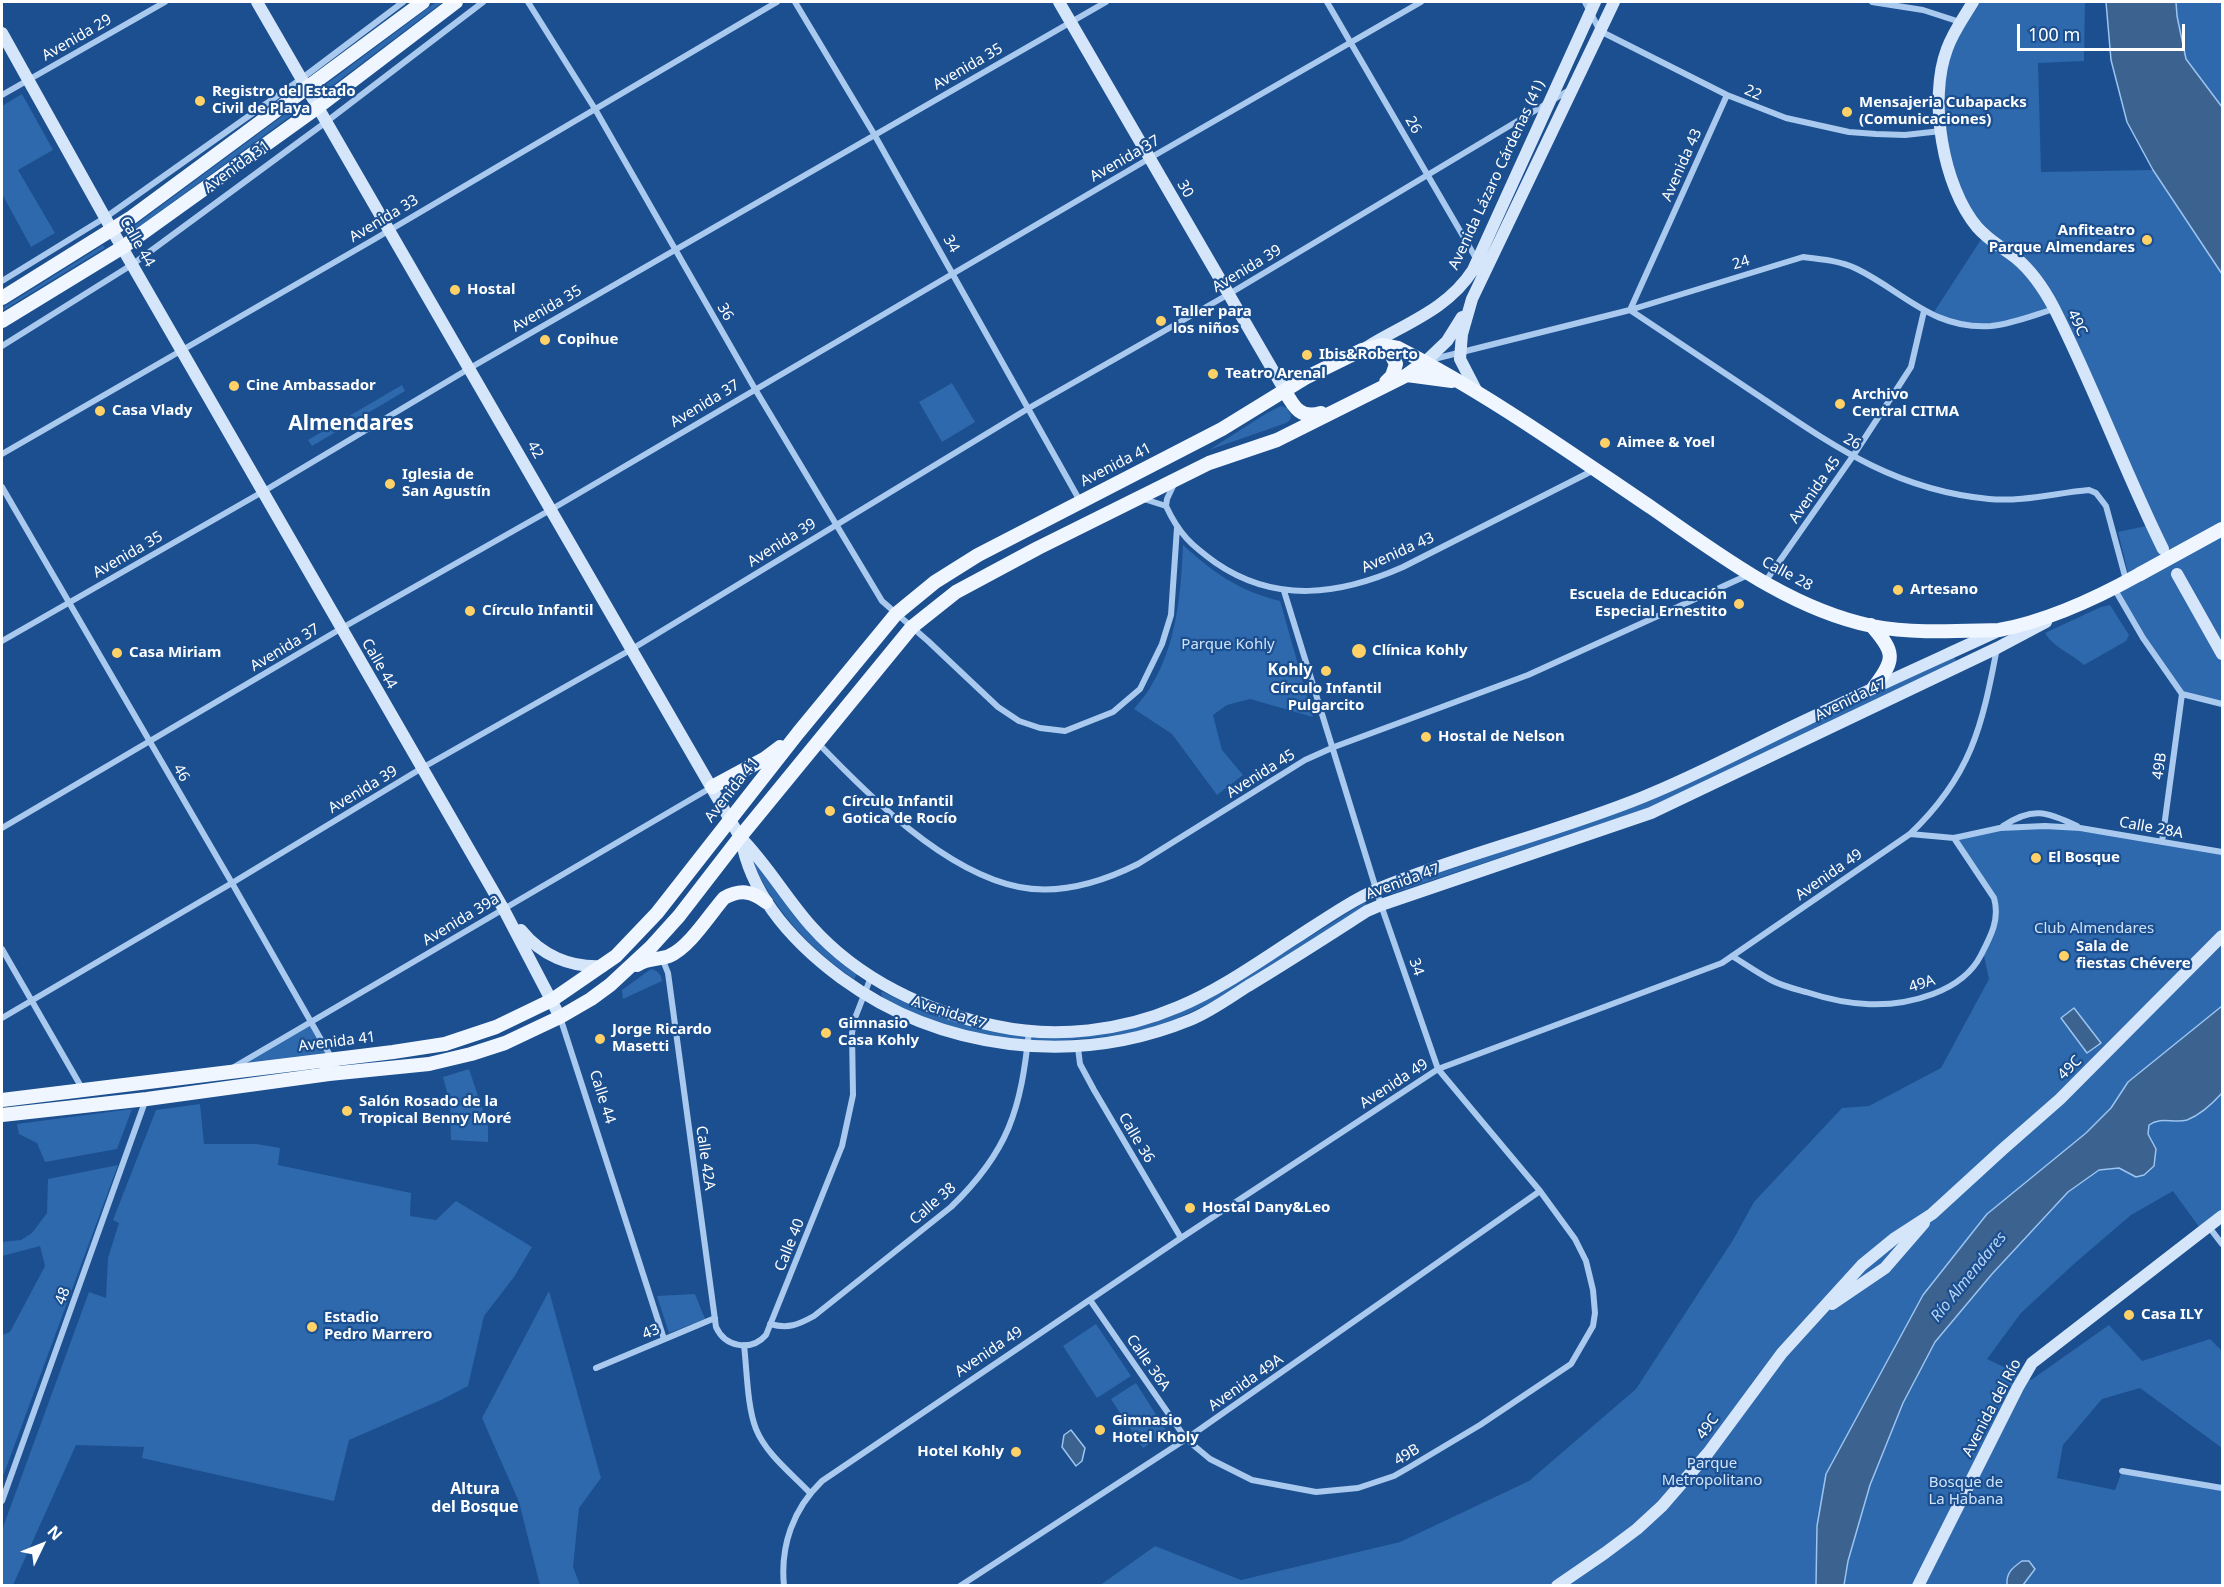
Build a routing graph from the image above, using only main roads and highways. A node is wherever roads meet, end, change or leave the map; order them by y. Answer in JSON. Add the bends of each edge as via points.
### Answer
{"nodes":[{"id":1,"x":257,"y":2,"type":"edge"},
{"id":2,"x":423,"y":2,"type":"edge"},
{"id":3,"x":456,"y":2,"type":"edge"},
{"id":4,"x":1059,"y":2,"type":"edge"},
{"id":5,"x":1614,"y":2,"type":"edge"},
{"id":6,"x":1973,"y":2,"type":"edge"},
{"id":7,"x":1590,"y":5,"type":"edge"},
{"id":8,"x":2,"y":33,"type":"edge"},
{"id":9,"x":304,"y":84,"type":"junction"},
{"id":10,"x":318,"y":107,"type":"junction"},
{"id":11,"x":109,"y":224,"type":"junction"},
{"id":12,"x":123,"y":247,"type":"junction"},
{"id":13,"x":2,"y":298,"type":"edge"},
{"id":14,"x":1470,"y":304,"type":"junction"},
{"id":15,"x":2,"y":321,"type":"edge"},
{"id":16,"x":1368,"y":348,"type":"junction"},
{"id":17,"x":1425,"y":362,"type":"junction"},
{"id":18,"x":1407,"y":375,"type":"junction"},
{"id":19,"x":1462,"y":382,"type":"junction"},
{"id":20,"x":1382,"y":386,"type":"junction"},
{"id":21,"x":1476,"y":390,"type":"junction"},
{"id":22,"x":1285,"y":391,"type":"junction"},
{"id":23,"x":1335,"y":410,"type":"junction"},
{"id":24,"x":2223,"y":529,"type":"edge"},
{"id":25,"x":2163,"y":549,"type":"dead end"},
{"id":26,"x":2177,"y":574,"type":"dead end"},
{"id":27,"x":2073,"y":607,"type":"junction"},
{"id":28,"x":1871,"y":625,"type":"junction"},
{"id":29,"x":1999,"y":630,"type":"junction"},
{"id":30,"x":2223,"y":654,"type":"edge"},
{"id":31,"x":1874,"y":687,"type":"junction"},
{"id":32,"x":798,"y":733,"type":"junction"},
{"id":33,"x":1778,"y":734,"type":"junction"},
{"id":34,"x":1784,"y":749,"type":"junction"},
{"id":35,"x":712,"y":787,"type":"junction"},
{"id":36,"x":730,"y":819,"type":"junction"},
{"id":37,"x":1567,"y":824,"type":"junction"},
{"id":38,"x":741,"y":837,"type":"junction"},
{"id":39,"x":1573,"y":839,"type":"junction"},
{"id":40,"x":766,"y":902,"type":"junction"},
{"id":41,"x":503,"y":908,"type":"junction"},
{"id":42,"x":2223,"y":936,"type":"edge"},
{"id":43,"x":604,"y":966,"type":"junction"},
{"id":44,"x":626,"y":972,"type":"junction"},
{"id":45,"x":552,"y":1000,"type":"junction"},
{"id":46,"x":560,"y":1017,"type":"junction"},
{"id":47,"x":2,"y":1100,"type":"edge"},
{"id":48,"x":2,"y":1115,"type":"edge"},
{"id":49,"x":1932,"y":1214,"type":"junction"},
{"id":50,"x":2223,"y":1216,"type":"edge"},
{"id":51,"x":1814,"y":1317,"type":"junction"},
{"id":52,"x":1557,"y":1586,"type":"edge"},
{"id":53,"x":1918,"y":1586,"type":"edge"}],
"edges":[{"from":1,"to":9,"type":"main road","name":"42"},
{"from":2,"to":9,"type":"main road","name":"Avenida 31"},
{"from":3,"to":10,"type":"main road","name":"Avenida 31"},
{"from":4,"to":22,"type":"main road","name":"30"},
{"from":5,"to":14,"type":"main road","name":"Avenida Lázaro Cárdenas (41)"},
{"from":6,"to":25,"type":"main road","name":"49C","via":[[1943,64],[1939,100],[1953,182],[1978,228],[2036,277]]},
{"from":7,"to":16,"type":"main road","name":"Avenida Lázaro Cárdenas (41)","via":[[1473,270],[1455,293]]},
{"from":8,"to":11,"type":"main road","name":"Calle 44"},
{"from":9,"to":10,"type":"main road","name":"42"},
{"from":9,"to":11,"type":"main road","name":"Avenida 31"},
{"from":10,"to":12,"type":"main road","name":"Avenida 31"},
{"from":10,"to":35,"type":"main road","name":"42"},
{"from":11,"to":12,"type":"main road","name":"Calle 44"},
{"from":11,"to":13,"type":"main road","name":"Avenida 31"},
{"from":12,"to":15,"type":"main road","name":"Avenida 31"},
{"from":12,"to":41,"type":"main road","name":"Calle 44"},
{"from":14,"to":17,"type":"main road","name":"Avenida Lázaro Cárdenas (41)","via":[[1447,341]]},
{"from":14,"to":21,"type":"main road","name":"Avenida Lázaro Cárdenas (41)","via":[[1460,359]]},
{"from":16,"to":17,"type":"main road","via":[[1390,345]]},
{"from":16,"to":20,"type":"main road","via":[[1390,352],[1396,364],[1392,376]]},
{"from":16,"to":22,"type":"main road","name":"Avenida 41"},
{"from":17,"to":18,"type":"main road","name":"Avenida Lázaro Cárdenas (41)"},
{"from":17,"to":19,"type":"main road","name":"Calle 28"},
{"from":18,"to":19,"type":"main road","name":"Calle 28"},
{"from":18,"to":20,"type":"main road","name":"Avenida 41"},
{"from":19,"to":21,"type":"main road","name":"Calle 28"},
{"from":20,"to":23,"type":"main road","name":"Avenida 41"},
{"from":21,"to":28,"type":"main road","name":"Calle 28","via":[[1764,583],[1819,609]]},
{"from":22,"to":23,"type":"main road","via":[[1294,407],[1307,416]]},
{"from":22,"to":32,"type":"main road","name":"Avenida 41","via":[[1222,429],[978,555],[935,582],[896,614]]},
{"from":23,"to":38,"type":"main road","name":"Avenida 41","via":[[1277,440],[1209,463],[956,592],[912,627]]},
{"from":24,"to":27,"type":"main road","name":"Calle 28","bridge":true},
{"from":26,"to":30,"type":"main road"},
{"from":27,"to":29,"type":"main road","name":"Calle 28"},
{"from":27,"to":34,"type":"main road","name":"Avenida 47","via":[[1997,648]]},
{"from":28,"to":29,"type":"main road","name":"Calle 28","via":[[1907,631]]},
{"from":28,"to":31,"type":"main road","via":[[1890,655],[1889,667]]},
{"from":29,"to":31,"type":"main road","name":"Avenida 47"},
{"from":31,"to":33,"type":"main road","name":"Avenida 47"},
{"from":32,"to":35,"type":"main road","via":[[764,759]]},
{"from":32,"to":36,"type":"main road","name":"Avenida 41"},
{"from":33,"to":34,"type":"main road"},
{"from":33,"to":37,"type":"main road","name":"Avenida 47","via":[[1646,796]]},
{"from":34,"to":39,"type":"main road","name":"Avenida 47","via":[[1651,813]]},
{"from":35,"to":36,"type":"main road","name":"42"},
{"from":36,"to":38,"type":"main road","name":"42"},
{"from":36,"to":43,"type":"main road","name":"Avenida 41","via":[[657,913]]},
{"from":37,"to":38,"type":"main road","name":"Avenida 47","via":[[1409,876],[1361,896],[1179,1007],[1132,1022],[1057,1032],[996,1026],[944,1012],[871,976],[813,928]]},
{"from":37,"to":39,"type":"main road"},
{"from":38,"to":40,"type":"main road","name":"Avenida 47","via":[[748,869]]},
{"from":38,"to":44,"type":"main road","name":"Avenida 41","via":[[679,916]]},
{"from":39,"to":40,"type":"main road","name":"Avenida 47","via":[[1367,911],[1191,1020],[1078,1048],[989,1041],[947,1031],[903,1014],[831,970]]},
{"from":40,"to":44,"type":"main road","via":[[754,894],[734,892],[724,898],[681,948],[670,956],[644,960]]},
{"from":41,"to":43,"type":"main road","via":[[529,940],[545,951],[566,963]]},
{"from":41,"to":45,"type":"main road","name":"Calle 44"},
{"from":42,"to":49,"type":"main road","name":"49C","via":[[2060,1100]]},
{"from":43,"to":45,"type":"main road","name":"Avenida 41"},
{"from":44,"to":46,"type":"main road","name":"Avenida 41"},
{"from":45,"to":46,"type":"main road","name":"Calle 44"},
{"from":45,"to":47,"type":"main road","name":"Avenida 41","via":[[496,1027],[445,1044]]},
{"from":46,"to":48,"type":"main road","name":"Avenida 41","via":[[505,1043],[429,1064]]},
{"from":49,"to":51,"type":"main road","name":"49C","via":[[1862,1265]]},
{"from":49,"to":51,"type":"main road","name":"49C","via":[[1885,1268]]},
{"from":50,"to":53,"type":"main road","name":"Avenida del Río","via":[[2032,1364]]},
{"from":51,"to":52,"type":"main road","name":"49C","via":[[1662,1506],[1637,1529]]}]}
